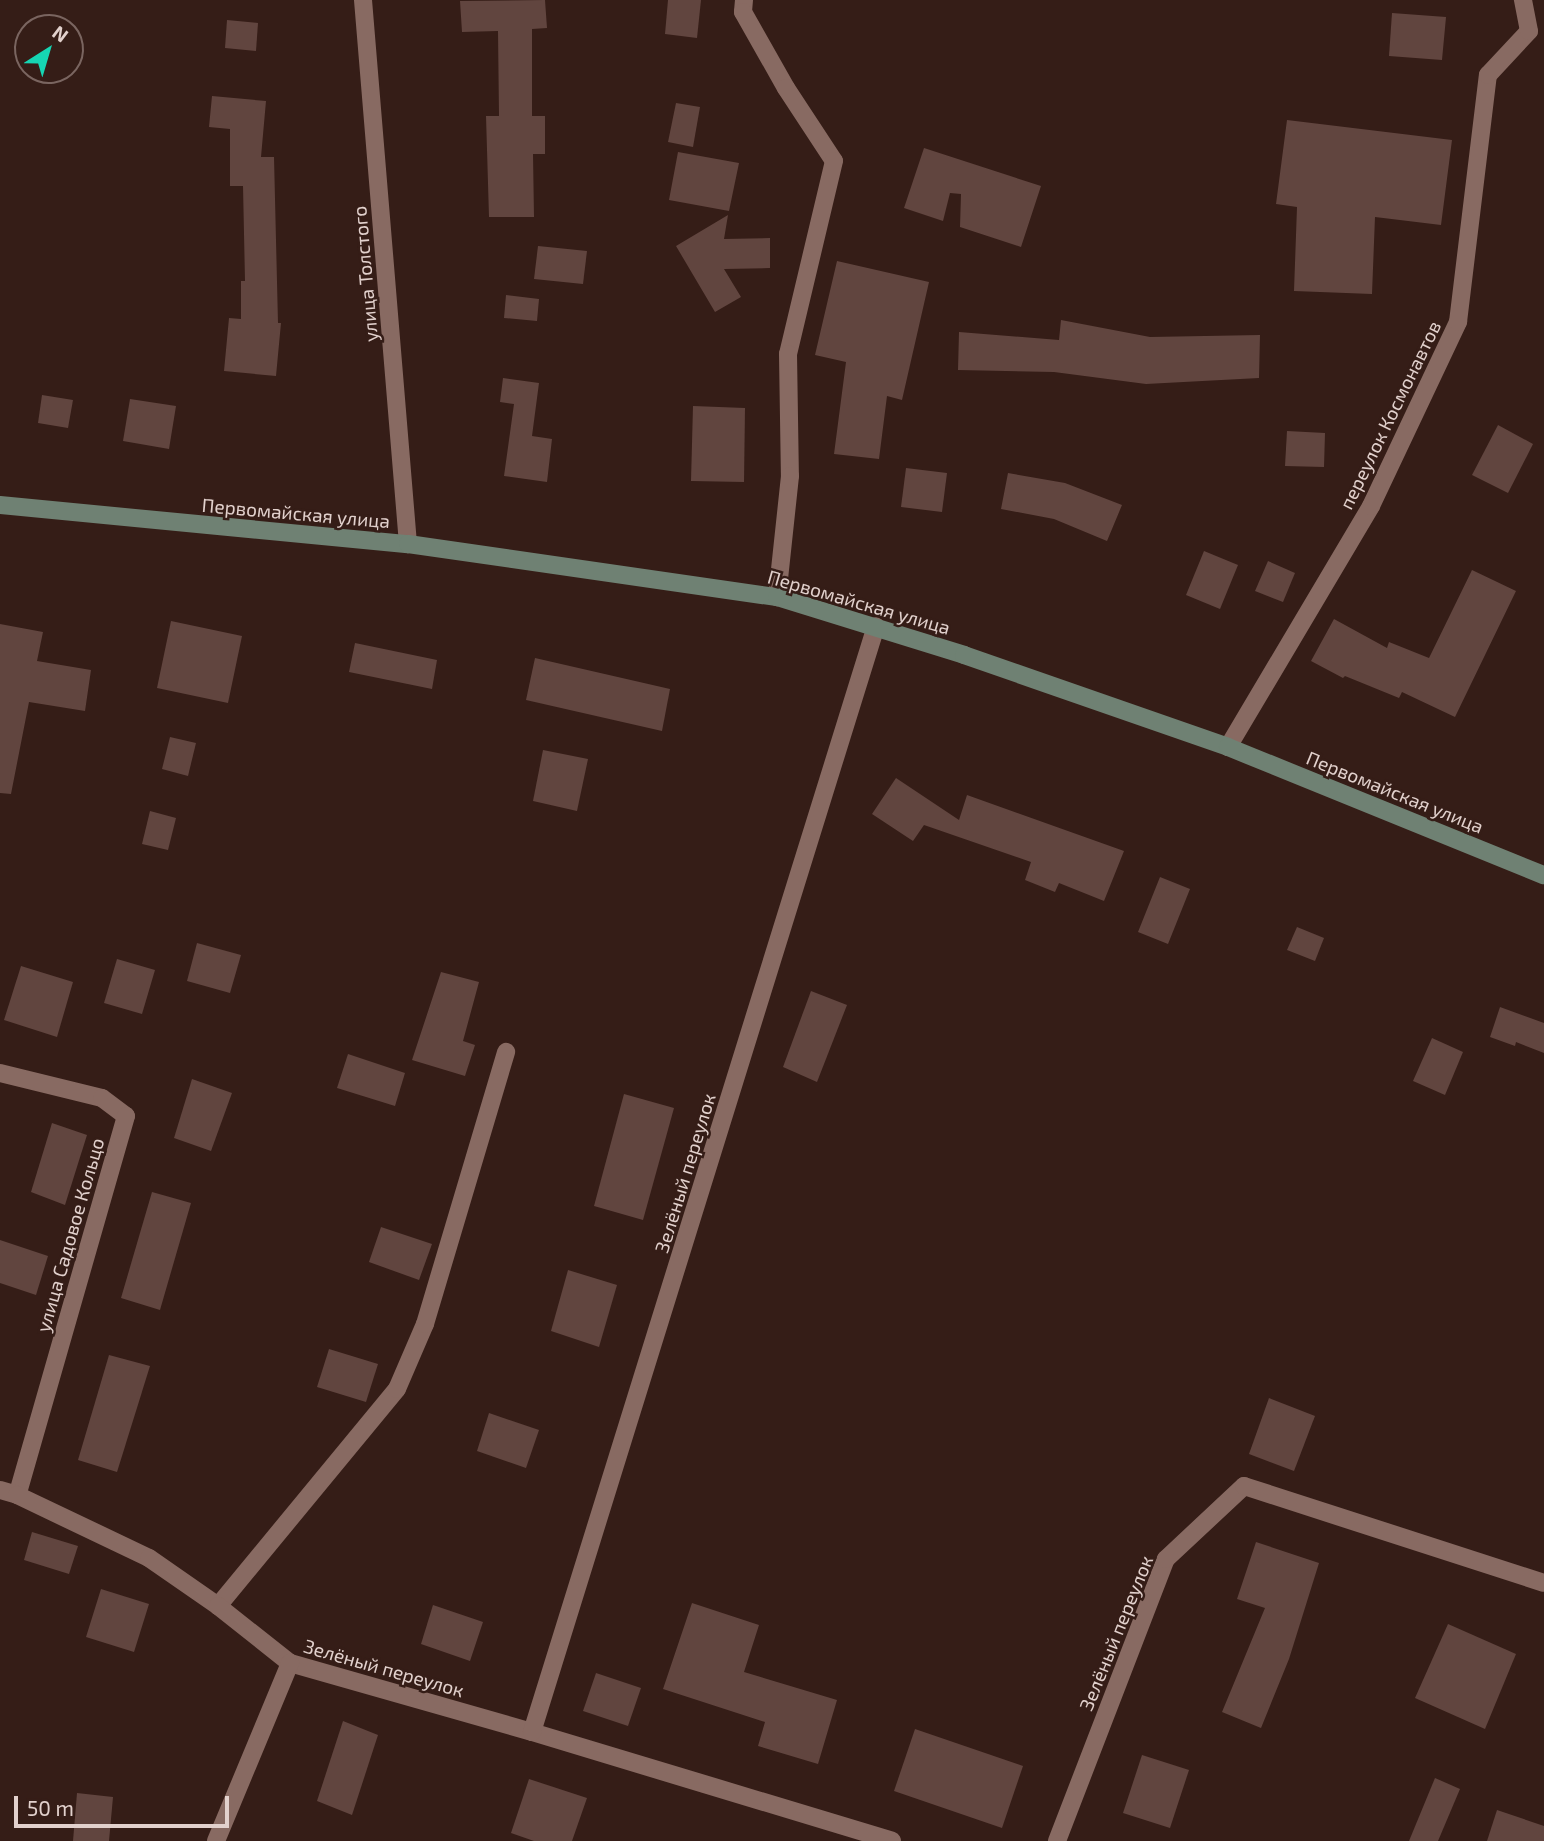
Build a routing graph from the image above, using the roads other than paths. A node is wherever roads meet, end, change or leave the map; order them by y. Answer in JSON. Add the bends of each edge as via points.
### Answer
{"nodes":[{"id":1,"x":363,"y":0,"type":"edge"},
{"id":2,"x":744,"y":0,"type":"edge"},
{"id":3,"x":1522,"y":0,"type":"edge"},
{"id":4,"x":1536,"y":33,"type":"edge"},
{"id":5,"x":0,"y":505,"type":"edge"},
{"id":6,"x":408,"y":544,"type":"junction"},
{"id":7,"x":777,"y":597,"type":"junction"},
{"id":8,"x":876,"y":626,"type":"junction"},
{"id":9,"x":1228,"y":747,"type":"junction"},
{"id":10,"x":1544,"y":875,"type":"edge"},
{"id":11,"x":506,"y":1052,"type":"dead end"},
{"id":12,"x":0,"y":1073,"type":"edge"},
{"id":13,"x":9,"y":1492,"type":"edge"},
{"id":14,"x":1544,"y":1583,"type":"edge"},
{"id":15,"x":218,"y":1606,"type":"junction"},
{"id":16,"x":290,"y":1663,"type":"junction"},
{"id":17,"x":532,"y":1732,"type":"junction"},
{"id":18,"x":216,"y":1841,"type":"edge"},
{"id":19,"x":892,"y":1841,"type":"edge"},
{"id":20,"x":1058,"y":1841,"type":"edge"}],
"edges":[{"from":1,"to":6,"type":"street","name":"улица Толстого"},
{"from":2,"to":7,"type":"street","via":[[743,12],[834,161],[788,354],[790,476]]},
{"from":3,"to":4,"type":"street","name":"переулок Космонавтов"},
{"from":4,"to":9,"type":"street","name":"переулок Космонавтов","via":[[1488,75],[1458,322],[1371,506]]},
{"from":5,"to":6,"type":"main road","name":"Первомайская улица"},
{"from":6,"to":7,"type":"main road","name":"Первомайская улица"},
{"from":7,"to":8,"type":"main road","name":"Первомайская улица"},
{"from":8,"to":9,"type":"main road","name":"Первомайская улица"},
{"from":8,"to":17,"type":"street","name":"Зелёный переулок"},
{"from":9,"to":10,"type":"main road","name":"Первомайская улица"},
{"from":11,"to":15,"type":"street","via":[[425,1324],[397,1389]]},
{"from":12,"to":13,"type":"street","name":"улица Садовое Кольцо","via":[[102,1098],[126,1116]]},
{"from":13,"to":15,"type":"street","name":"улица Садовое Кольцо","via":[[149,1558]]},
{"from":14,"to":20,"type":"street","name":"Зелёный переулок","via":[[1244,1486],[1166,1559]]},
{"from":15,"to":16,"type":"street","name":"улица Садовое Кольцо"},
{"from":16,"to":17,"type":"street","name":"Зелёный переулок"},
{"from":16,"to":18,"type":"street","name":"Зелёный переулок"},
{"from":17,"to":19,"type":"street","name":"Зелёный переулок"}]}
